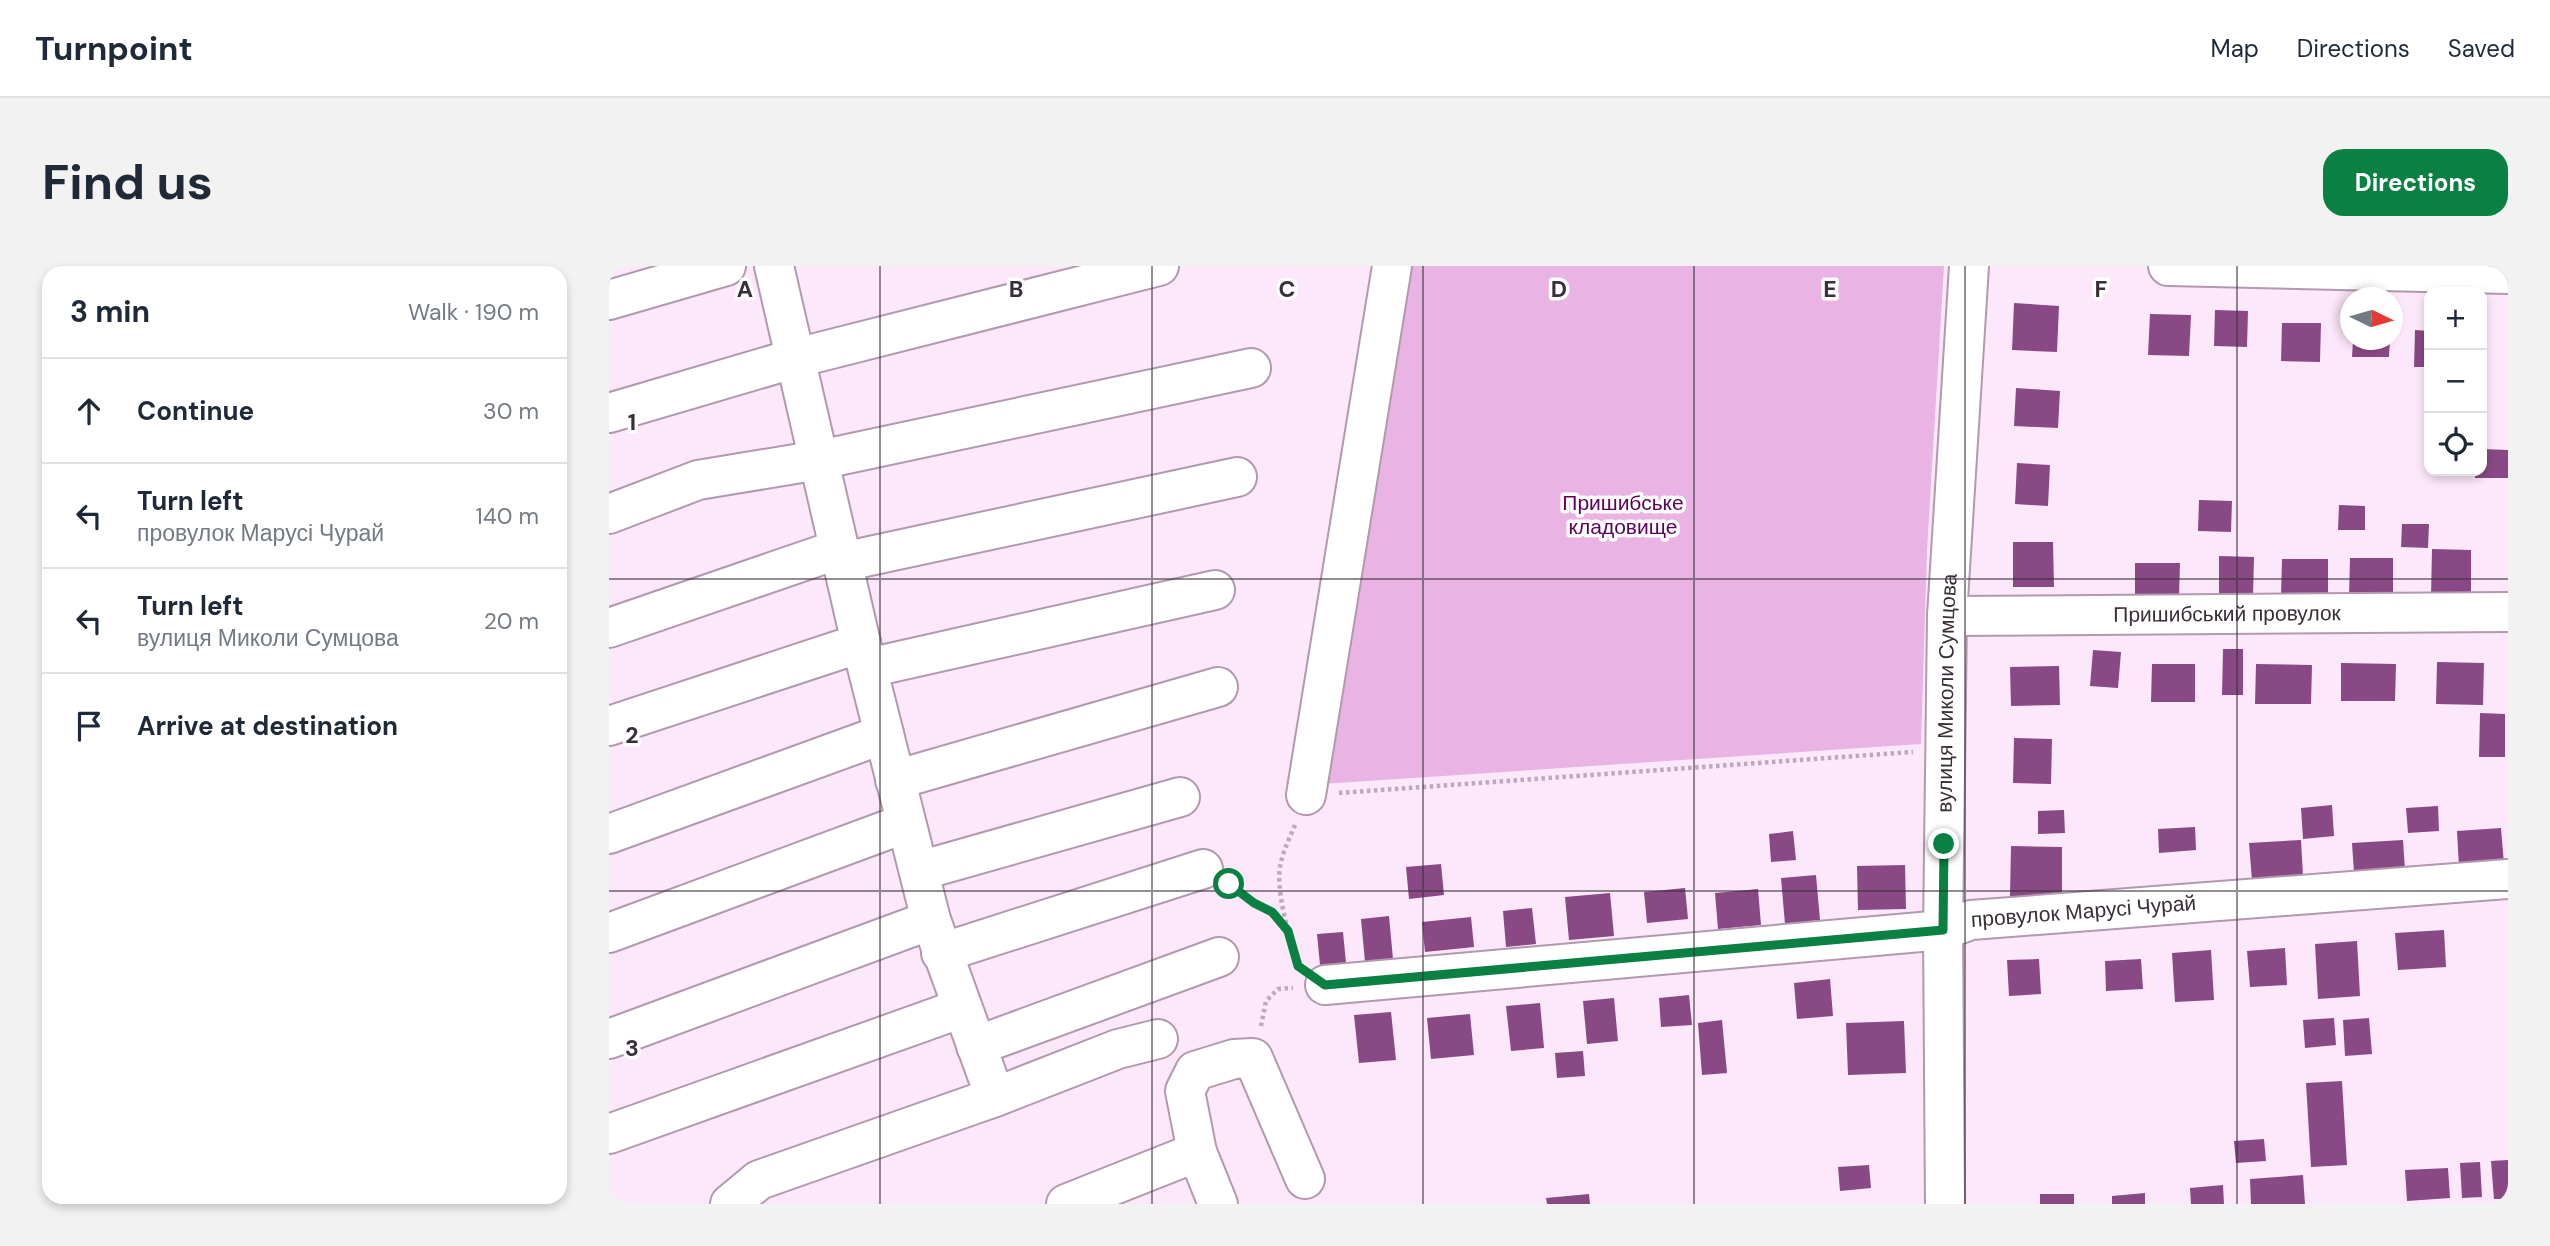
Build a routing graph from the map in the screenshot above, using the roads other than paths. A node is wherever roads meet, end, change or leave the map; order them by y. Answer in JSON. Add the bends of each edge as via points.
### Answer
{"nodes":[{"id":1,"x":726,"y":266,"type":"edge"},
{"id":2,"x":775,"y":266,"type":"edge"},
{"id":3,"x":1159,"y":266,"type":"edge"},
{"id":4,"x":1392,"y":266,"type":"edge"},
{"id":5,"x":1969,"y":266,"type":"edge"},
{"id":6,"x":2168,"y":266,"type":"edge"},
{"id":7,"x":2508,"y":274,"type":"edge"},
{"id":8,"x":609,"y":300,"type":"edge"},
{"id":9,"x":796,"y":358,"type":"junction"},
{"id":10,"x":1251,"y":368,"type":"dead end"},
{"id":11,"x":609,"y":413,"type":"edge"},
{"id":12,"x":818,"y":460,"type":"junction"},
{"id":13,"x":1237,"y":477,"type":"dead end"},
{"id":14,"x":609,"y":514,"type":"edge"},
{"id":15,"x":840,"y":556,"type":"junction"},
{"id":16,"x":1215,"y":590,"type":"dead end"},
{"id":17,"x":2508,"y":612,"type":"edge"},
{"id":18,"x":1948,"y":616,"type":"junction"},
{"id":19,"x":609,"y":628,"type":"edge"},
{"id":20,"x":865,"y":656,"type":"junction"},
{"id":21,"x":1218,"y":687,"type":"dead end"},
{"id":22,"x":609,"y":726,"type":"edge"},
{"id":23,"x":884,"y":734,"type":"junction"},
{"id":24,"x":895,"y":780,"type":"junction"},
{"id":25,"x":1306,"y":795,"type":"road end"},
{"id":26,"x":1179,"y":797,"type":"dead end"},
{"id":27,"x":906,"y":823,"type":"junction"},
{"id":28,"x":609,"y":834,"type":"edge"},
{"id":29,"x":1203,"y":869,"type":"road end"},
{"id":30,"x":919,"y":871,"type":"junction"},
{"id":31,"x":2508,"y":879,"type":"edge"},
{"id":32,"x":1943,"y":930,"type":"junction"},
{"id":33,"x":609,"y":933,"type":"edge"},
{"id":34,"x":936,"y":937,"type":"junction"},
{"id":35,"x":1219,"y":957,"type":"dead end"},
{"id":36,"x":1325,"y":985,"type":"road end"},
{"id":37,"x":1139,"y":987,"type":"junction"},
{"id":38,"x":962,"y":1008,"type":"junction"},
{"id":39,"x":1018,"y":1031,"type":"junction"},
{"id":40,"x":609,"y":1039,"type":"edge"},
{"id":41,"x":976,"y":1046,"type":"junction"},
{"id":42,"x":1118,"y":1049,"type":"junction"},
{"id":43,"x":995,"y":1097,"type":"junction"},
{"id":44,"x":609,"y":1134,"type":"edge"},
{"id":45,"x":1197,"y":1152,"type":"junction"},
{"id":46,"x":1305,"y":1179,"type":"dead end"},
{"id":47,"x":730,"y":1204,"type":"edge"},
{"id":48,"x":1066,"y":1204,"type":"edge"},
{"id":49,"x":1218,"y":1204,"type":"edge"},
{"id":50,"x":1945,"y":1204,"type":"edge"}],
"edges":[{"from":1,"to":8,"type":"street"},
{"from":2,"to":9,"type":"street"},
{"from":3,"to":9,"type":"street"},
{"from":4,"to":25,"type":"street"},
{"from":5,"to":18,"type":"street","name":"вулиця Миколи Сумцова"},
{"from":6,"to":7,"type":"street"},
{"from":9,"to":11,"type":"street"},
{"from":9,"to":12,"type":"street"},
{"from":10,"to":12,"type":"street"},
{"from":12,"to":14,"type":"street","via":[[698,481]]},
{"from":12,"to":15,"type":"street"},
{"from":13,"to":15,"type":"street"},
{"from":15,"to":19,"type":"street"},
{"from":15,"to":20,"type":"street"},
{"from":16,"to":20,"type":"street"},
{"from":17,"to":18,"type":"street","name":"Пришибський провулок"},
{"from":18,"to":32,"type":"street","name":"вулиця Миколи Сумцова"},
{"from":20,"to":22,"type":"street"},
{"from":20,"to":23,"type":"street"},
{"from":21,"to":24,"type":"street"},
{"from":23,"to":24,"type":"street"},
{"from":23,"to":28,"type":"street"},
{"from":24,"to":27,"type":"street"},
{"from":26,"to":30,"type":"street"},
{"from":27,"to":30,"type":"street"},
{"from":27,"to":33,"type":"street"},
{"from":29,"to":34,"type":"street"},
{"from":30,"to":34,"type":"street"},
{"from":31,"to":32,"type":"street","name":"провулок Марусі Чурай","via":[[1971,920]]},
{"from":32,"to":36,"type":"street","name":"провулок Марусі Чурай"},
{"from":32,"to":50,"type":"street","name":"вулиця Миколи Сумцова"},
{"from":34,"to":38,"type":"street"},
{"from":34,"to":40,"type":"street"},
{"from":35,"to":37,"type":"street"},
{"from":37,"to":39,"type":"street"},
{"from":37,"to":42,"type":"street","via":[[1160,1043]]},
{"from":38,"to":41,"type":"street"},
{"from":38,"to":44,"type":"street"},
{"from":39,"to":41,"type":"street"},
{"from":39,"to":42,"type":"street"},
{"from":41,"to":43,"type":"street"},
{"from":42,"to":43,"type":"street"},
{"from":43,"to":47,"type":"street","via":[[758,1180]]},
{"from":45,"to":46,"type":"street","via":[[1185,1091],[1195,1072],[1253,1058]]},
{"from":45,"to":48,"type":"street"},
{"from":45,"to":49,"type":"street"}]}
